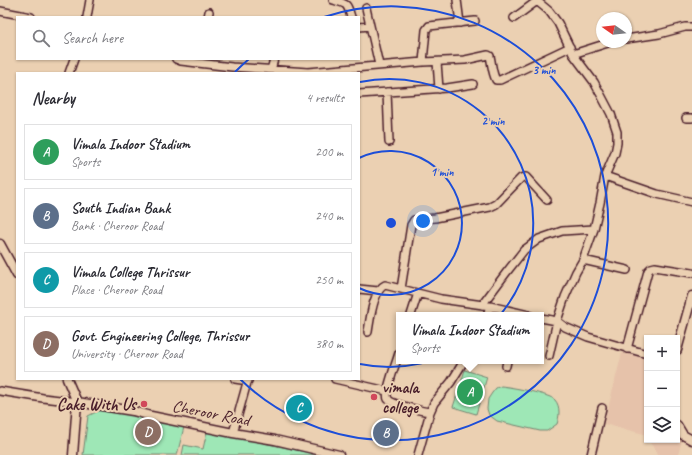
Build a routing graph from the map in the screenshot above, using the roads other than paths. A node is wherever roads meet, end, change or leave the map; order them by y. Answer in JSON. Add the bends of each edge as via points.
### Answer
{"nodes":[{"id":1,"x":90,"y":0,"type":"edge"},
{"id":2,"x":333,"y":0,"type":"edge"},
{"id":3,"x":457,"y":0,"type":"edge"},
{"id":4,"x":537,"y":1,"type":"edge"},
{"id":5,"x":366,"y":8,"type":"dead end"},
{"id":6,"x":0,"y":11,"type":"edge"},
{"id":7,"x":26,"y":16,"type":"edge"},
{"id":8,"x":87,"y":16,"type":"edge"},
{"id":9,"x":351,"y":16,"type":"edge"},
{"id":10,"x":514,"y":18,"type":"dead end"},
{"id":11,"x":475,"y":21,"type":"dead end"},
{"id":12,"x":460,"y":22,"type":"junction"},
{"id":13,"x":370,"y":26,"type":"junction"},
{"id":14,"x":360,"y":27,"type":"edge"},
{"id":15,"x":692,"y":27,"type":"edge"},
{"id":16,"x":632,"y":38,"type":"edge"},
{"id":17,"x":596,"y":45,"type":"edge"},
{"id":18,"x":572,"y":50,"type":"junction"},
{"id":19,"x":74,"y":60,"type":"edge"},
{"id":20,"x":178,"y":60,"type":"edge"},
{"id":21,"x":274,"y":60,"type":"edge"},
{"id":22,"x":204,"y":62,"type":"edge"},
{"id":23,"x":423,"y":62,"type":"junction"},
{"id":24,"x":437,"y":62,"type":"junction"},
{"id":25,"x":379,"y":65,"type":"junction"},
{"id":26,"x":271,"y":70,"type":"junction"},
{"id":27,"x":69,"y":72,"type":"edge"},
{"id":28,"x":473,"y":84,"type":"dead end"},
{"id":29,"x":439,"y":89,"type":"junction"},
{"id":30,"x":387,"y":92,"type":"junction"},
{"id":31,"x":360,"y":94,"type":"edge"},
{"id":32,"x":390,"y":142,"type":"dead end"},
{"id":33,"x":606,"y":176,"type":"junction"},
{"id":34,"x":547,"y":200,"type":"dead end"},
{"id":35,"x":692,"y":202,"type":"edge"},
{"id":36,"x":594,"y":229,"type":"junction"},
{"id":37,"x":0,"y":244,"type":"edge"},
{"id":38,"x":583,"y":260,"type":"junction"},
{"id":39,"x":627,"y":270,"type":"dead end"},
{"id":40,"x":16,"y":271,"type":"edge"},
{"id":41,"x":692,"y":273,"type":"edge"},
{"id":42,"x":360,"y":289,"type":"edge"},
{"id":43,"x":401,"y":289,"type":"junction"},
{"id":44,"x":378,"y":291,"type":"junction"},
{"id":45,"x":418,"y":293,"type":"junction"},
{"id":46,"x":692,"y":296,"type":"edge"},
{"id":47,"x":486,"y":306,"type":"junction"},
{"id":48,"x":412,"y":312,"type":"edge"},
{"id":49,"x":487,"y":312,"type":"edge"},
{"id":50,"x":508,"y":312,"type":"edge"},
{"id":51,"x":544,"y":319,"type":"edge"},
{"id":52,"x":557,"y":321,"type":"junction"},
{"id":53,"x":688,"y":323,"type":"edge"},
{"id":54,"x":368,"y":332,"type":"dead end"},
{"id":55,"x":680,"y":343,"type":"edge"},
{"id":56,"x":628,"y":349,"type":"junction"},
{"id":57,"x":644,"y":353,"type":"edge"},
{"id":58,"x":549,"y":356,"type":"dead end"},
{"id":59,"x":396,"y":362,"type":"edge"},
{"id":60,"x":462,"y":364,"type":"edge"},
{"id":61,"x":67,"y":380,"type":"edge"},
{"id":62,"x":248,"y":380,"type":"edge"},
{"id":63,"x":339,"y":380,"type":"edge"},
{"id":64,"x":0,"y":391,"type":"edge"},
{"id":65,"x":387,"y":391,"type":"junction"},
{"id":66,"x":77,"y":402,"type":"junction"},
{"id":67,"x":602,"y":408,"type":"dead end"},
{"id":68,"x":430,"y":412,"type":"junction"},
{"id":69,"x":680,"y":430,"type":"edge"},
{"id":70,"x":233,"y":433,"type":"junction"},
{"id":71,"x":692,"y":440,"type":"edge"},
{"id":72,"x":73,"y":455,"type":"edge"},
{"id":73,"x":339,"y":455,"type":"edge"},
{"id":74,"x":418,"y":455,"type":"edge"},
{"id":75,"x":592,"y":455,"type":"edge"}],
"edges":[{"from":1,"to":8,"type":"street"},
{"from":2,"to":9,"type":"street","via":[[348,6]]},
{"from":3,"to":12,"type":"street"},
{"from":4,"to":10,"type":"street"},
{"from":4,"to":18,"type":"street","via":[[558,22]]},
{"from":5,"to":13,"type":"street"},
{"from":6,"to":7,"type":"street"},
{"from":11,"to":12,"type":"street"},
{"from":12,"to":23,"type":"street","via":[[429,26],[426,30]]},
{"from":13,"to":14,"type":"street"},
{"from":13,"to":25,"type":"street"},
{"from":15,"to":16,"type":"street"},
{"from":17,"to":18,"type":"street"},
{"from":18,"to":24,"type":"street","via":[[500,80],[494,77],[492,62],[488,55]]},
{"from":18,"to":33,"type":"street","via":[[594,82],[617,132],[615,153]]},
{"from":19,"to":27,"type":"street"},
{"from":20,"to":22,"type":"street"},
{"from":21,"to":26,"type":"street"},
{"from":22,"to":26,"type":"street"},
{"from":23,"to":24,"type":"street"},
{"from":23,"to":25,"type":"street"},
{"from":24,"to":29,"type":"street"},
{"from":25,"to":26,"type":"street","via":[[308,72]]},
{"from":28,"to":29,"type":"street"},
{"from":29,"to":30,"type":"street"},
{"from":30,"to":31,"type":"street"},
{"from":30,"to":32,"type":"street"},
{"from":33,"to":35,"type":"street","via":[[657,194]]},
{"from":33,"to":36,"type":"street"},
{"from":34,"to":43,"type":"street","via":[[524,177],[490,207],[414,220],[411,225]]},
{"from":36,"to":38,"type":"street"},
{"from":36,"to":47,"type":"street","via":[[562,231],[539,239],[524,250],[506,272]]},
{"from":37,"to":40,"type":"main road"},
{"from":38,"to":39,"type":"street"},
{"from":38,"to":52,"type":"street","via":[[565,297]]},
{"from":41,"to":56,"type":"street","via":[[655,267],[648,271]]},
{"from":42,"to":44,"type":"street"},
{"from":43,"to":44,"type":"street","via":[[385,285]]},
{"from":43,"to":45,"type":"street"},
{"from":44,"to":54,"type":"street"},
{"from":45,"to":47,"type":"street"},
{"from":45,"to":48,"type":"street"},
{"from":46,"to":53,"type":"main road"},
{"from":47,"to":49,"type":"street"},
{"from":47,"to":50,"type":"street"},
{"from":51,"to":52,"type":"street"},
{"from":52,"to":56,"type":"street","via":[[588,337]]},
{"from":52,"to":58,"type":"street"},
{"from":53,"to":55,"type":"main road"},
{"from":56,"to":57,"type":"street"},
{"from":59,"to":65,"type":"street"},
{"from":60,"to":68,"type":"street"},
{"from":61,"to":66,"type":"main road"},
{"from":62,"to":70,"type":"street"},
{"from":63,"to":65,"type":"street"},
{"from":64,"to":66,"type":"street"},
{"from":65,"to":68,"type":"street","via":[[387,398],[392,402]]},
{"from":66,"to":70,"type":"main road","name":"Cheroor Road","via":[[134,411]]},
{"from":66,"to":72,"type":"main road"},
{"from":67,"to":75,"type":"street"},
{"from":68,"to":74,"type":"street"},
{"from":69,"to":71,"type":"main road"},
{"from":70,"to":73,"type":"main road","name":"Cheroor Road"}]}
